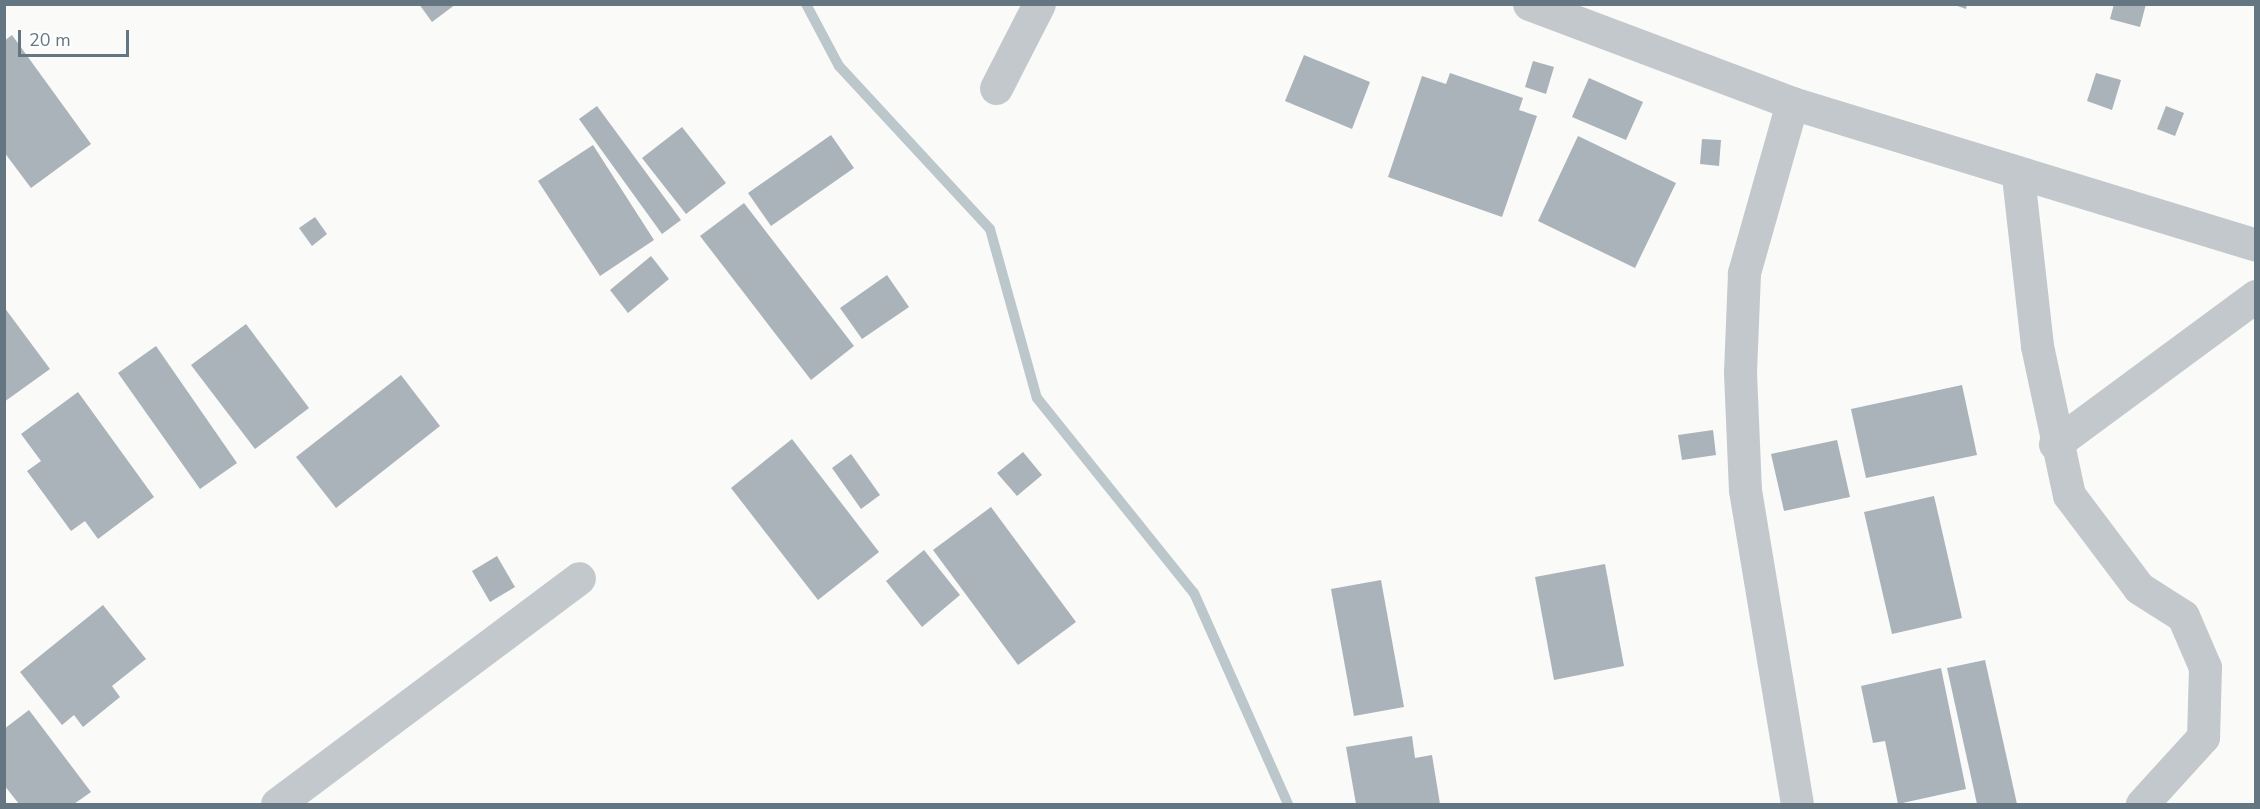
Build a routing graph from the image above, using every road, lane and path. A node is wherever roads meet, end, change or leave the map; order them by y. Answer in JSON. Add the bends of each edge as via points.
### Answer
{"nodes":[{"id":1,"x":1039,"y":4,"type":"edge"},
{"id":2,"x":1529,"y":4,"type":"edge"},
{"id":3,"x":996,"y":88,"type":"dead end"},
{"id":4,"x":1792,"y":103,"type":"junction"},
{"id":5,"x":2018,"y":176,"type":"junction"},
{"id":6,"x":2256,"y":244,"type":"edge"},
{"id":7,"x":2256,"y":296,"type":"edge"},
{"id":8,"x":2055,"y":444,"type":"junction"},
{"id":9,"x":579,"y":578,"type":"dead end"},
{"id":10,"x":277,"y":804,"type":"edge"},
{"id":11,"x":1797,"y":804,"type":"edge"},
{"id":12,"x":2142,"y":804,"type":"edge"}],
"edges":[{"from":1,"to":3,"type":"street"},
{"from":2,"to":4,"type":"street"},
{"from":4,"to":5,"type":"street"},
{"from":4,"to":11,"type":"street","via":[[1744,273],[1740,372],[1745,490]]},
{"from":5,"to":6,"type":"street"},
{"from":5,"to":8,"type":"street"},
{"from":7,"to":8,"type":"street"},
{"from":8,"to":12,"type":"street","via":[[2069,495],[2139,588],[2183,616],[2205,667],[2204,737]]},
{"from":9,"to":10,"type":"street"}]}
